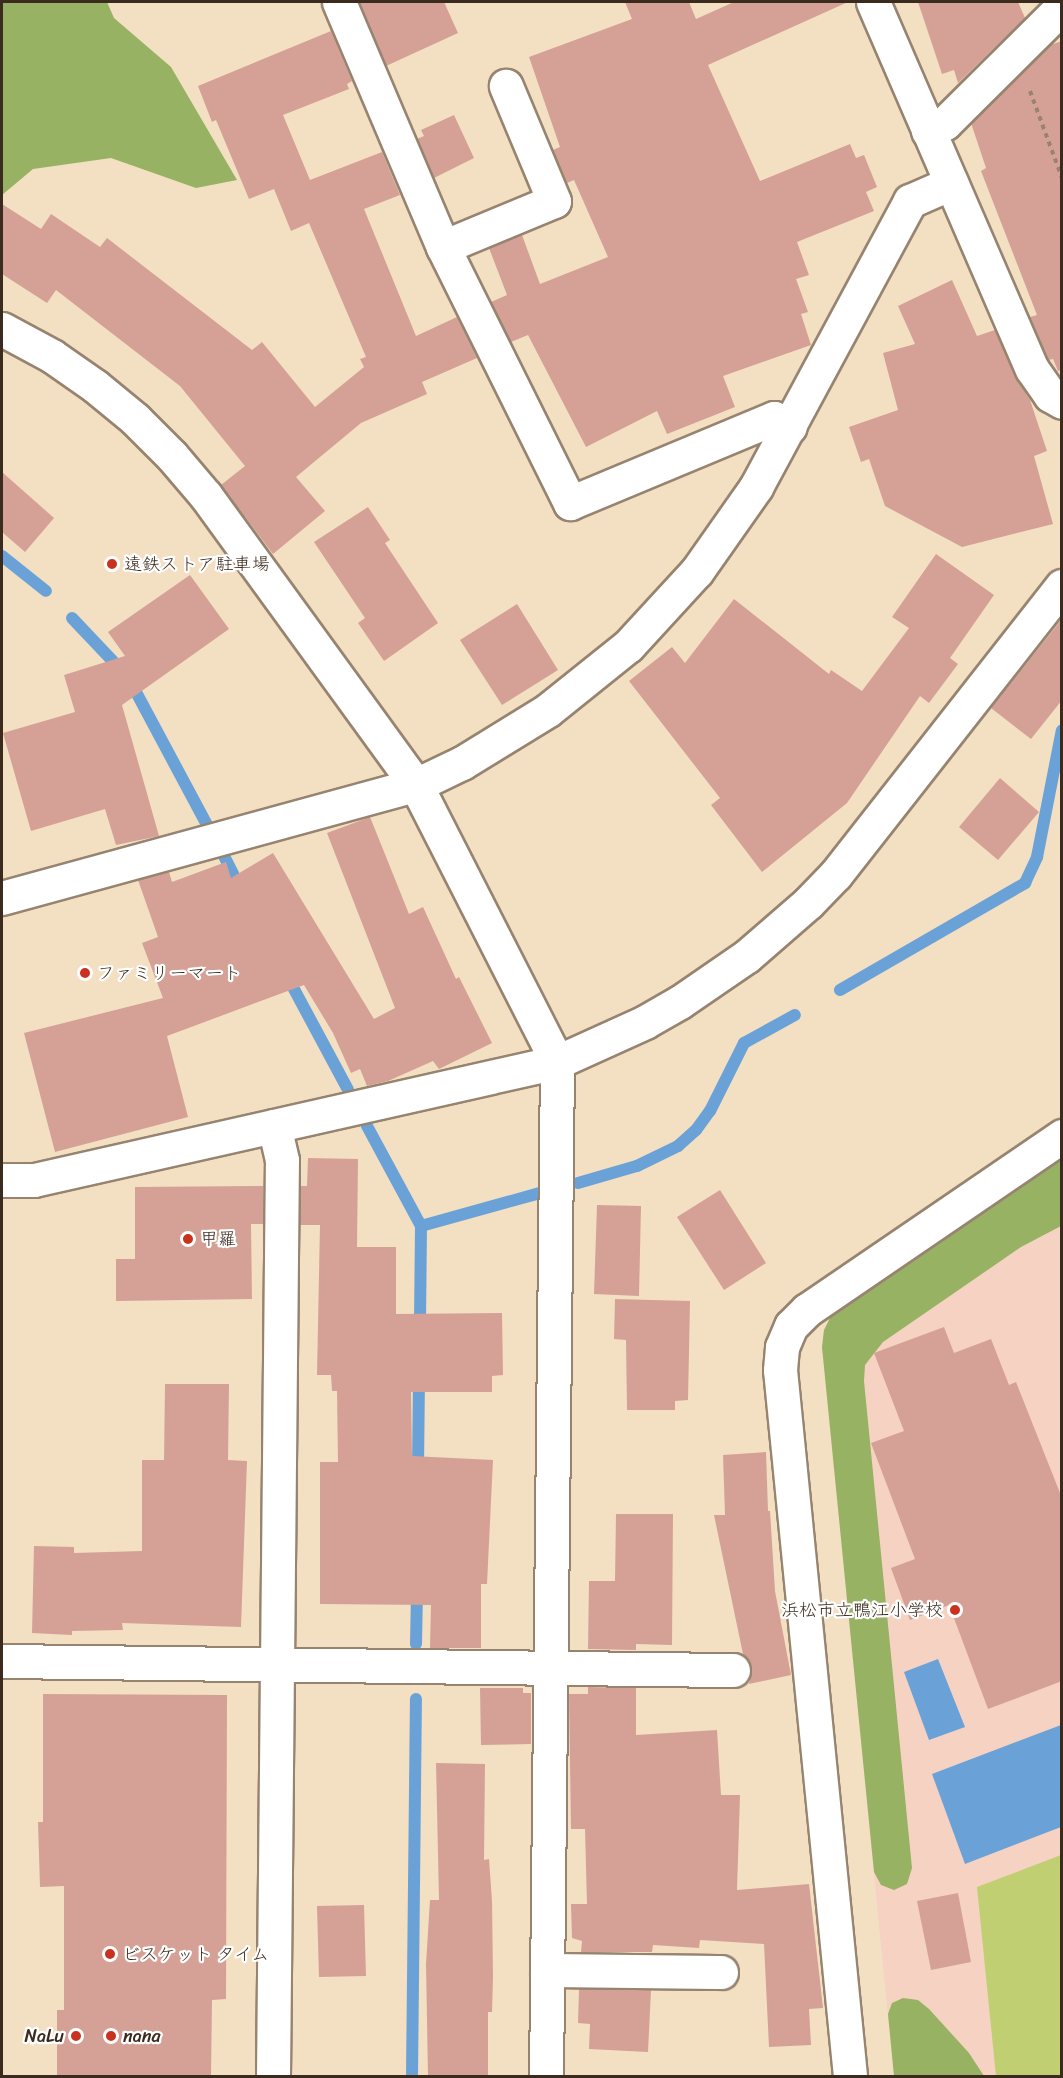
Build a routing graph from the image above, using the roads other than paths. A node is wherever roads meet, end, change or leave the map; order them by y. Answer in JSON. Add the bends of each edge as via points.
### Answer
{"nodes":[{"id":1,"x":339,"y":2,"type":"edge"},
{"id":2,"x":873,"y":2,"type":"edge"},
{"id":3,"x":1062,"y":7,"type":"edge"},
{"id":4,"x":506,"y":86,"type":"dead end"},
{"id":5,"x":928,"y":131,"type":"junction"},
{"id":6,"x":951,"y":183,"type":"junction"},
{"id":7,"x":443,"y":247,"type":"junction"},
{"id":8,"x":2,"y":329,"type":"edge"},
{"id":9,"x":1062,"y":402,"type":"edge"},
{"id":10,"x":790,"y":427,"type":"junction"},
{"id":11,"x":1062,"y":586,"type":"edge"},
{"id":12,"x":416,"y":785,"type":"junction"},
{"id":13,"x":2,"y":898,"type":"edge"},
{"id":14,"x":557,"y":1062,"type":"junction"},
{"id":15,"x":274,"y":1126,"type":"junction"},
{"id":16,"x":1062,"y":1136,"type":"edge"},
{"id":17,"x":2,"y":1179,"type":"edge"},
{"id":18,"x":2,"y":1660,"type":"edge"},
{"id":19,"x":276,"y":1664,"type":"junction"},
{"id":20,"x":550,"y":1667,"type":"junction"},
{"id":21,"x":733,"y":1670,"type":"dead end"},
{"id":22,"x":547,"y":1970,"type":"junction"},
{"id":23,"x":721,"y":1972,"type":"dead end"},
{"id":24,"x":273,"y":2076,"type":"edge"},
{"id":25,"x":546,"y":2076,"type":"edge"},
{"id":26,"x":849,"y":2076,"type":"edge"}],
"edges":[{"from":1,"to":7,"type":"street"},
{"from":2,"to":5,"type":"street"},
{"from":3,"to":5,"type":"street","via":[[945,123]]},
{"from":4,"to":7,"type":"street","via":[[554,201]]},
{"from":5,"to":6,"type":"street"},
{"from":6,"to":9,"type":"street","via":[[1032,369],[1050,395]]},
{"from":6,"to":10,"type":"street","via":[[910,201]]},
{"from":7,"to":10,"type":"street","via":[[570,503],[774,418]]},
{"from":8,"to":12,"type":"street","via":[[52,356],[95,386],[172,456],[206,496]]},
{"from":10,"to":12,"type":"street","via":[[716,546],[628,646],[506,738]]},
{"from":11,"to":14,"type":"street","via":[[862,843],[808,903],[747,956],[689,997],[609,1041]]},
{"from":12,"to":13,"type":"street"},
{"from":12,"to":14,"type":"street"},
{"from":14,"to":15,"type":"street"},
{"from":14,"to":20,"type":"street"},
{"from":15,"to":17,"type":"street","via":[[34,1180]]},
{"from":15,"to":19,"type":"street","via":[[282,1160]]},
{"from":16,"to":26,"type":"street","via":[[807,1310],[791,1326],[782,1347],[780,1370]]},
{"from":18,"to":19,"type":"street"},
{"from":19,"to":20,"type":"street"},
{"from":19,"to":24,"type":"street"},
{"from":20,"to":21,"type":"street"},
{"from":20,"to":22,"type":"street"},
{"from":22,"to":23,"type":"street"},
{"from":22,"to":25,"type":"street"}]}
